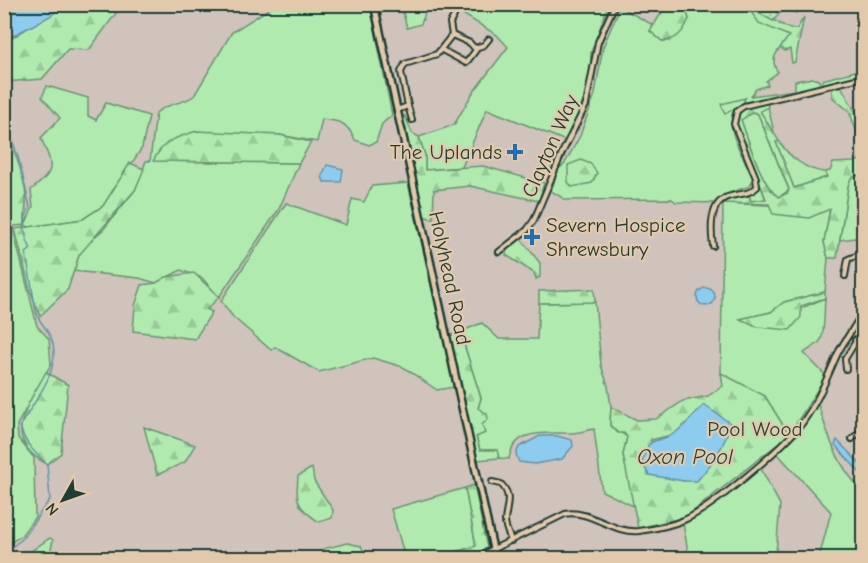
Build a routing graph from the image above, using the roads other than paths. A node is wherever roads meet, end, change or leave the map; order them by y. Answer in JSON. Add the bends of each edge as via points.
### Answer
{"nodes":[{"id":1,"x":374,"y":4,"type":"edge"},
{"id":2,"x":615,"y":4,"type":"edge"},
{"id":3,"x":454,"y":16,"type":"dead end"},
{"id":4,"x":452,"y":35,"type":"junction"},
{"id":5,"x":489,"y":39,"type":"dead end"},
{"id":6,"x":475,"y":48,"type":"junction"},
{"id":7,"x":442,"y":50,"type":"junction"},
{"id":8,"x":864,"y":77,"type":"edge"},
{"id":9,"x":408,"y":106,"type":"junction"},
{"id":10,"x":397,"y":110,"type":"junction"},
{"id":11,"x":412,"y":120,"type":"dead end"},
{"id":12,"x":713,"y":246,"type":"dead end"},
{"id":13,"x":499,"y":252,"type":"dead end"},
{"id":14,"x":864,"y":253,"type":"edge"},
{"id":15,"x":845,"y":276,"type":"dead end"},
{"id":16,"x":864,"y":310,"type":"edge"},
{"id":17,"x":864,"y":328,"type":"edge"},
{"id":18,"x":855,"y":340,"type":"junction"},
{"id":19,"x":864,"y":346,"type":"edge"},
{"id":20,"x":846,"y":369,"type":"dead end"},
{"id":21,"x":864,"y":429,"type":"edge"},
{"id":22,"x":852,"y":439,"type":"dead end"},
{"id":23,"x":494,"y":480,"type":"dead end"},
{"id":24,"x":511,"y":541,"type":"junction"},
{"id":25,"x":493,"y":550,"type":"junction"},
{"id":26,"x":475,"y":558,"type":"edge"},
{"id":27,"x":495,"y":558,"type":"edge"}],
"edges":[{"from":1,"to":10,"type":"main road","name":"Holyhead Road"},
{"from":2,"to":13,"type":"street","name":"Clayton Way","via":[[598,42],[586,105],[534,220]]},
{"from":3,"to":4,"type":"street","via":[[450,23]]},
{"from":4,"to":6,"type":"street"},
{"from":4,"to":7,"type":"street"},
{"from":5,"to":6,"type":"street"},
{"from":6,"to":7,"type":"street","via":[[466,63]]},
{"from":7,"to":9,"type":"street","via":[[402,68]]},
{"from":8,"to":12,"type":"street","via":[[744,106],[737,111],[734,124],[757,187],[720,202],[711,226]]},
{"from":9,"to":10,"type":"street"},
{"from":9,"to":11,"type":"street"},
{"from":10,"to":25,"type":"main road","name":"Holyhead Road"},
{"from":14,"to":15,"type":"street","via":[[848,259]]},
{"from":16,"to":24,"type":"street","via":[[803,422],[785,442],[704,508],[675,523],[637,531],[569,513]]},
{"from":17,"to":18,"type":"street"},
{"from":18,"to":19,"type":"street"},
{"from":18,"to":20,"type":"street","via":[[845,359]]},
{"from":21,"to":22,"type":"street"},
{"from":23,"to":24,"type":"street","via":[[506,490],[509,504],[505,524]]},
{"from":24,"to":25,"type":"street"},
{"from":25,"to":26,"type":"street"},
{"from":25,"to":27,"type":"main road","name":"Holyhead Road"}]}
